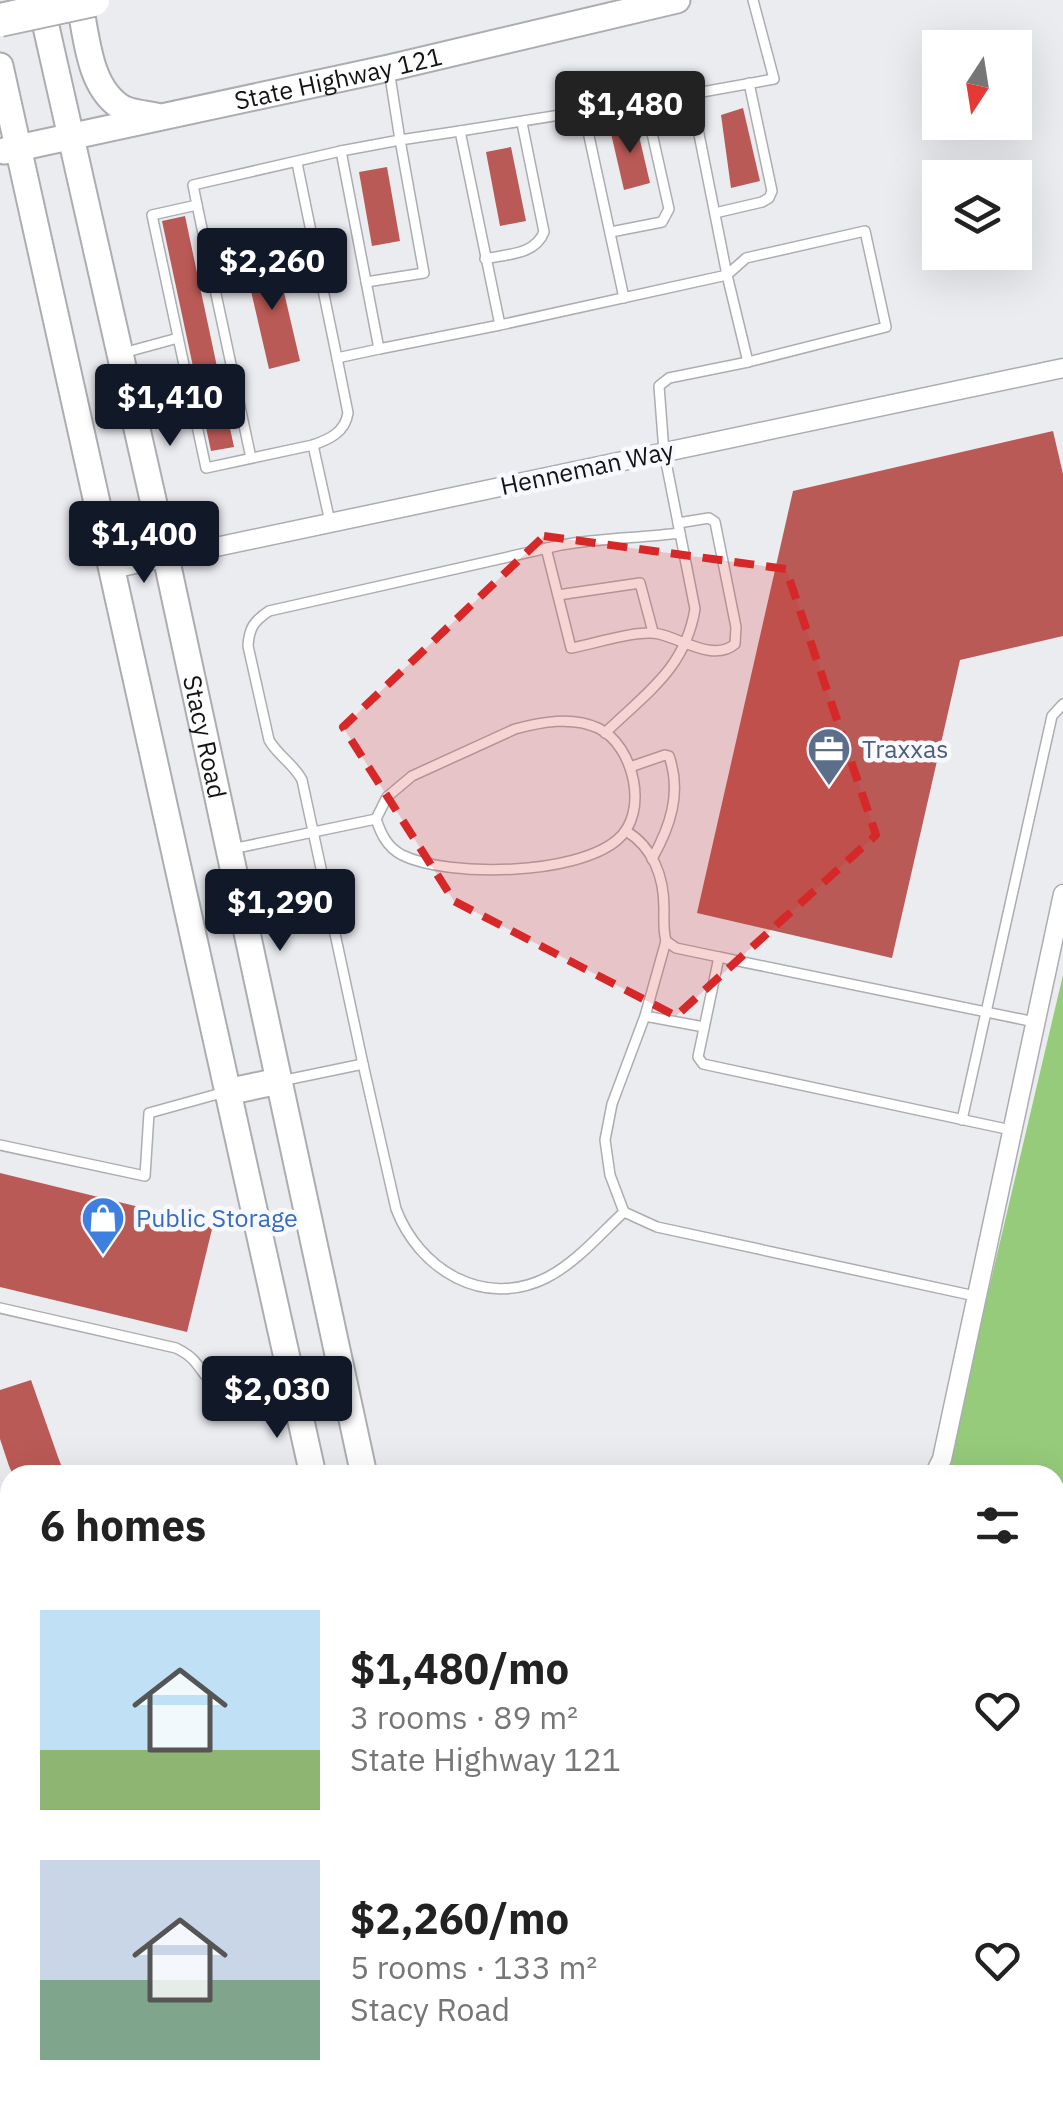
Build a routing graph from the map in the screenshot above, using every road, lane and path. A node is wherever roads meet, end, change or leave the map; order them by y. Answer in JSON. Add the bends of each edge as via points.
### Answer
{"nodes":[{"id":1,"x":40,"y":0,"type":"edge"},
{"id":2,"x":79,"y":0,"type":"edge"},
{"id":3,"x":93,"y":0,"type":"edge"},
{"id":4,"x":678,"y":0,"type":"edge"},
{"id":5,"x":753,"y":0,"type":"edge"},
{"id":6,"x":0,"y":20,"type":"edge"},
{"id":7,"x":0,"y":66,"type":"edge"},
{"id":8,"x":389,"y":68,"type":"junction"},
{"id":9,"x":749,"y":84,"type":"junction"},
{"id":10,"x":691,"y":94,"type":"junction"},
{"id":11,"x":645,"y":102,"type":"junction"},
{"id":12,"x":584,"y":113,"type":"junction"},
{"id":13,"x":164,"y":117,"type":"junction"},
{"id":14,"x":522,"y":122,"type":"junction"},
{"id":15,"x":460,"y":130,"type":"junction"},
{"id":16,"x":73,"y":136,"type":"junction"},
{"id":17,"x":400,"y":140,"type":"junction"},
{"id":18,"x":8,"y":150,"type":"edge"},
{"id":19,"x":341,"y":151,"type":"junction"},
{"id":20,"x":297,"y":162,"type":"junction"},
{"id":21,"x":197,"y":205,"type":"junction"},
{"id":22,"x":715,"y":213,"type":"junction"},
{"id":23,"x":611,"y":232,"type":"junction"},
{"id":24,"x":485,"y":259,"type":"junction"},
{"id":25,"x":727,"y":275,"type":"junction"},
{"id":26,"x":366,"y":282,"type":"junction"},
{"id":27,"x":624,"y":298,"type":"junction"},
{"id":28,"x":500,"y":325,"type":"junction"},
{"id":29,"x":178,"y":338,"type":"junction"},
{"id":30,"x":379,"y":349,"type":"junction"},
{"id":31,"x":121,"y":354,"type":"junction"},
{"id":32,"x":338,"y":358,"type":"junction"},
{"id":33,"x":748,"y":362,"type":"junction"},
{"id":34,"x":1063,"y":368,"type":"edge"},
{"id":35,"x":314,"y":445,"type":"junction"},
{"id":36,"x":664,"y":452,"type":"junction"},
{"id":37,"x":251,"y":458,"type":"junction"},
{"id":38,"x":330,"y":522,"type":"junction"},
{"id":39,"x":679,"y":528,"type":"junction"},
{"id":40,"x":546,"y":548,"type":"junction"},
{"id":41,"x":166,"y":556,"type":"junction"},
{"id":42,"x":112,"y":569,"type":"junction"},
{"id":43,"x":558,"y":595,"type":"junction"},
{"id":44,"x":653,"y":632,"type":"junction"},
{"id":45,"x":687,"y":642,"type":"junction"},
{"id":46,"x":1063,"y":704,"type":"edge"},
{"id":47,"x":605,"y":733,"type":"junction"},
{"id":48,"x":630,"y":766,"type":"junction"},
{"id":49,"x":376,"y":819,"type":"junction"},
{"id":50,"x":313,"y":831,"type":"junction"},
{"id":51,"x":626,"y":831,"type":"junction"},
{"id":52,"x":230,"y":850,"type":"junction"},
{"id":53,"x":652,"y":859,"type":"junction"},
{"id":54,"x":1063,"y":894,"type":"edge"},
{"id":55,"x":666,"y":942,"type":"junction"},
{"id":56,"x":719,"y":957,"type":"junction"},
{"id":57,"x":985,"y":1011,"type":"junction"},
{"id":58,"x":645,"y":1016,"type":"junction"},
{"id":59,"x":1035,"y":1022,"type":"junction"},
{"id":60,"x":704,"y":1027,"type":"junction"},
{"id":61,"x":363,"y":1064,"type":"junction"},
{"id":62,"x":279,"y":1082,"type":"junction"},
{"id":63,"x":228,"y":1092,"type":"junction"},
{"id":64,"x":962,"y":1120,"type":"junction"},
{"id":65,"x":1012,"y":1130,"type":"junction"},
{"id":66,"x":0,"y":1145,"type":"edge"},
{"id":67,"x":624,"y":1212,"type":"junction"},
{"id":68,"x":975,"y":1296,"type":"junction"},
{"id":69,"x":0,"y":1308,"type":"edge"},
{"id":70,"x":291,"y":1378,"type":"junction"},
{"id":71,"x":310,"y":1465,"type":"edge"},
{"id":72,"x":362,"y":1465,"type":"edge"},
{"id":73,"x":939,"y":1465,"type":"edge"}],
"edges":[{"from":1,"to":16,"type":"main road","name":"Stacy Road"},
{"from":2,"to":13,"type":"main road","via":[[94,73],[105,94],[126,110]]},
{"from":3,"to":6,"type":"highway","bridge":true},
{"from":4,"to":8,"type":"main road","name":"State Highway 121"},
{"from":5,"to":9,"type":"lane","via":[[774,78]]},
{"from":7,"to":18,"type":"main road"},
{"from":8,"to":13,"type":"main road","name":"State Highway 121"},
{"from":8,"to":17,"type":"lane"},
{"from":9,"to":10,"type":"lane"},
{"from":9,"to":22,"type":"lane","via":[[772,191],[762,202]]},
{"from":10,"to":11,"type":"lane"},
{"from":10,"to":22,"type":"lane"},
{"from":11,"to":12,"type":"lane"},
{"from":11,"to":23,"type":"lane","via":[[667,217]]},
{"from":12,"to":14,"type":"lane"},
{"from":12,"to":23,"type":"lane"},
{"from":13,"to":16,"type":"main road","name":"State Highway 121"},
{"from":14,"to":15,"type":"lane"},
{"from":14,"to":24,"type":"lane","via":[[544,232],[530,250]]},
{"from":15,"to":17,"type":"lane"},
{"from":15,"to":24,"type":"lane"},
{"from":16,"to":18,"type":"main road","name":"State Highway 121"},
{"from":16,"to":31,"type":"main road","name":"Stacy Road"},
{"from":17,"to":19,"type":"lane"},
{"from":17,"to":26,"type":"lane","via":[[424,274]]},
{"from":18,"to":42,"type":"main road"},
{"from":19,"to":20,"type":"lane"},
{"from":19,"to":26,"type":"lane"},
{"from":20,"to":21,"type":"lane","via":[[193,184]]},
{"from":20,"to":32,"type":"lane"},
{"from":21,"to":29,"type":"lane","via":[[152,215]]},
{"from":21,"to":37,"type":"lane"},
{"from":22,"to":25,"type":"lane"},
{"from":23,"to":27,"type":"lane"},
{"from":24,"to":28,"type":"lane"},
{"from":25,"to":27,"type":"lane"},
{"from":25,"to":33,"type":"lane"},
{"from":25,"to":33,"type":"lane","via":[[746,258],[865,231],[886,327]]},
{"from":26,"to":30,"type":"lane"},
{"from":27,"to":28,"type":"lane"},
{"from":28,"to":30,"type":"lane"},
{"from":29,"to":31,"type":"lane"},
{"from":29,"to":37,"type":"lane","via":[[206,468]]},
{"from":30,"to":32,"type":"lane"},
{"from":31,"to":41,"type":"main road","name":"Stacy Road"},
{"from":32,"to":35,"type":"lane","via":[[347,421]]},
{"from":33,"to":36,"type":"lane","via":[[669,378],[659,386]]},
{"from":34,"to":36,"type":"street","name":"Henneman Way"},
{"from":35,"to":37,"type":"lane"},
{"from":35,"to":38,"type":"lane"},
{"from":36,"to":38,"type":"street","name":"Henneman Way"},
{"from":36,"to":39,"type":"lane"},
{"from":38,"to":41,"type":"street","name":"Henneman Way"},
{"from":39,"to":40,"type":"lane"},
{"from":39,"to":45,"type":"lane","via":[[695,609]]},
{"from":39,"to":45,"type":"lane","via":[[715,522],[736,627],[730,649]]},
{"from":40,"to":43,"type":"lane"},
{"from":40,"to":50,"type":"lane","via":[[256,619],[248,646],[269,740],[302,780]]},
{"from":41,"to":42,"type":"street","name":"Henneman Way"},
{"from":41,"to":52,"type":"main road","name":"Stacy Road"},
{"from":42,"to":63,"type":"main road"},
{"from":43,"to":44,"type":"lane","via":[[640,583]]},
{"from":43,"to":44,"type":"lane","via":[[571,648]]},
{"from":44,"to":45,"type":"lane"},
{"from":45,"to":47,"type":"lane","via":[[667,673]]},
{"from":46,"to":57,"type":"lane","via":[[1052,716]]},
{"from":47,"to":48,"type":"lane"},
{"from":47,"to":49,"type":"lane","via":[[554,721],[515,729],[412,776],[386,797]]},
{"from":48,"to":51,"type":"lane","via":[[634,793]]},
{"from":48,"to":53,"type":"lane","via":[[665,755],[673,767],[671,818]]},
{"from":49,"to":50,"type":"lane"},
{"from":49,"to":51,"type":"lane","via":[[398,854],[488,869],[579,858]]},
{"from":50,"to":52,"type":"lane"},
{"from":50,"to":61,"type":"lane"},
{"from":51,"to":53,"type":"lane","via":[[643,841]]},
{"from":52,"to":62,"type":"main road","name":"Stacy Road"},
{"from":53,"to":55,"type":"lane","via":[[664,892]]},
{"from":54,"to":59,"type":"street"},
{"from":55,"to":56,"type":"lane"},
{"from":55,"to":58,"type":"lane"},
{"from":56,"to":57,"type":"lane"},
{"from":56,"to":60,"type":"lane"},
{"from":57,"to":59,"type":"lane"},
{"from":57,"to":64,"type":"lane"},
{"from":58,"to":60,"type":"lane"},
{"from":58,"to":67,"type":"lane","via":[[605,1140]]},
{"from":59,"to":65,"type":"street"},
{"from":60,"to":64,"type":"lane","via":[[702,1064]]},
{"from":61,"to":62,"type":"lane"},
{"from":61,"to":67,"type":"lane","via":[[400,1219],[420,1253],[443,1272],[501,1288],[546,1278]]},
{"from":62,"to":63,"type":"main road"},
{"from":62,"to":72,"type":"main road","name":"Stacy Road"},
{"from":63,"to":66,"type":"lane","via":[[149,1112],[145,1176]]},
{"from":63,"to":70,"type":"main road"},
{"from":64,"to":65,"type":"lane"},
{"from":65,"to":68,"type":"street"},
{"from":67,"to":68,"type":"lane","via":[[657,1226]]},
{"from":68,"to":73,"type":"street"},
{"from":69,"to":70,"type":"lane","via":[[176,1348],[195,1357],[218,1386]]},
{"from":70,"to":71,"type":"main road"}]}
